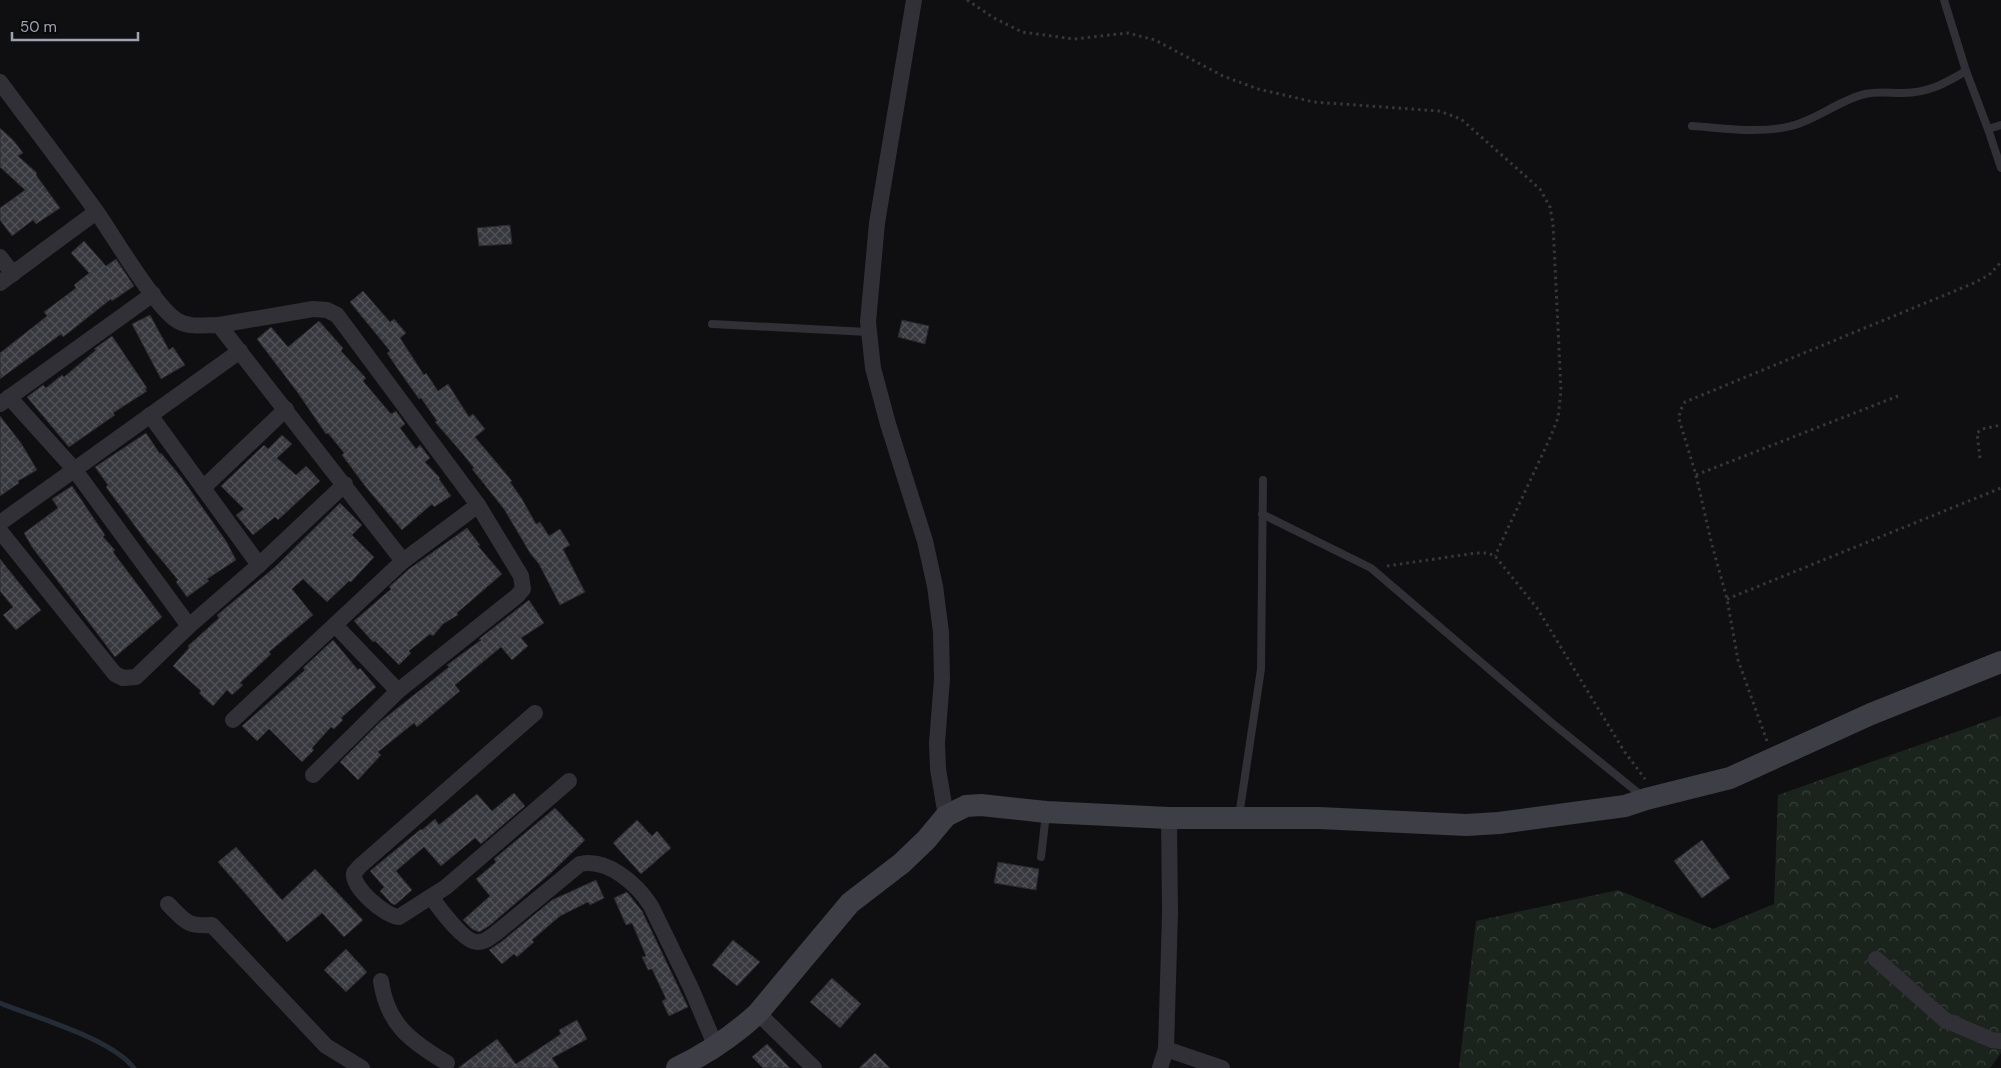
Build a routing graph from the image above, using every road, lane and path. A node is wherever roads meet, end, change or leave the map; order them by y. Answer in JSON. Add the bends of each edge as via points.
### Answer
{"nodes":[{"id":1,"x":914,"y":0,"type":"edge"},
{"id":2,"x":967,"y":0,"type":"edge"},
{"id":3,"x":1944,"y":0,"type":"edge"},
{"id":4,"x":1966,"y":71,"type":"junction"},
{"id":5,"x":0,"y":82,"type":"edge"},
{"id":6,"x":2001,"y":125,"type":"edge"},
{"id":7,"x":1692,"y":126,"type":"dead end"},
{"id":8,"x":1988,"y":129,"type":"junction"},
{"id":9,"x":2001,"y":168,"type":"edge"},
{"id":10,"x":96,"y":212,"type":"junction"},
{"id":11,"x":0,"y":257,"type":"edge"},
{"id":12,"x":2001,"y":262,"type":"edge"},
{"id":13,"x":6,"y":278,"type":"edge"},
{"id":14,"x":152,"y":294,"type":"junction"},
{"id":15,"x":712,"y":324,"type":"dead end"},
{"id":16,"x":219,"y":325,"type":"junction"},
{"id":17,"x":868,"y":332,"type":"junction"},
{"id":18,"x":240,"y":351,"type":"junction"},
{"id":19,"x":1898,"y":396,"type":"dead end"},
{"id":20,"x":5,"y":400,"type":"edge"},
{"id":21,"x":286,"y":409,"type":"junction"},
{"id":22,"x":150,"y":415,"type":"junction"},
{"id":23,"x":2001,"y":425,"type":"edge"},
{"id":24,"x":1980,"y":458,"type":"dead end"},
{"id":25,"x":74,"y":469,"type":"junction"},
{"id":26,"x":1696,"y":475,"type":"junction"},
{"id":27,"x":1263,"y":480,"type":"dead end"},
{"id":28,"x":345,"y":484,"type":"junction"},
{"id":29,"x":203,"y":488,"type":"junction"},
{"id":30,"x":2001,"y":488,"type":"edge"},
{"id":31,"x":478,"y":505,"type":"junction"},
{"id":32,"x":1262,"y":514,"type":"junction"},
{"id":33,"x":0,"y":522,"type":"edge"},
{"id":34,"x":0,"y":531,"type":"edge"},
{"id":35,"x":1495,"y":556,"type":"junction"},
{"id":36,"x":404,"y":561,"type":"junction"},
{"id":37,"x":259,"y":565,"type":"junction"},
{"id":38,"x":1371,"y":568,"type":"junction"},
{"id":39,"x":1727,"y":598,"type":"junction"},
{"id":40,"x":335,"y":625,"type":"junction"},
{"id":41,"x":190,"y":626,"type":"junction"},
{"id":42,"x":2001,"y":662,"type":"edge"},
{"id":43,"x":398,"y":691,"type":"junction"},
{"id":44,"x":535,"y":713,"type":"dead end"},
{"id":45,"x":233,"y":720,"type":"dead end"},
{"id":46,"x":1773,"y":758,"type":"junction"},
{"id":47,"x":312,"y":776,"type":"dead end"},
{"id":48,"x":570,"y":781,"type":"dead end"},
{"id":49,"x":1652,"y":798,"type":"junction"},
{"id":50,"x":1046,"y":812,"type":"junction"},
{"id":51,"x":946,"y":816,"type":"junction"},
{"id":52,"x":1169,"y":818,"type":"junction"},
{"id":53,"x":1239,"y":818,"type":"junction"},
{"id":54,"x":1041,"y":857,"type":"dead end"},
{"id":55,"x":432,"y":898,"type":"junction"},
{"id":56,"x":168,"y":904,"type":"dead end"},
{"id":57,"x":1876,"y":960,"type":"dead end"},
{"id":58,"x":381,"y":980,"type":"dead end"},
{"id":59,"x":758,"y":1013,"type":"junction"},
{"id":60,"x":2001,"y":1041,"type":"edge"},
{"id":61,"x":716,"y":1047,"type":"junction"},
{"id":62,"x":1166,"y":1049,"type":"junction"},
{"id":63,"x":445,"y":1066,"type":"edge"},
{"id":64,"x":362,"y":1068,"type":"edge"},
{"id":65,"x":677,"y":1068,"type":"edge"},
{"id":66,"x":814,"y":1068,"type":"edge"},
{"id":67,"x":1160,"y":1068,"type":"edge"},
{"id":68,"x":1222,"y":1068,"type":"edge"}],
"edges":[{"from":1,"to":17,"type":"street","via":[[877,223]]},
{"from":2,"to":35,"type":"path","via":[[1022,32],[1074,39],[1128,33],[1155,40],[1223,76],[1258,89],[1305,100],[1439,111],[1461,119],[1540,188],[1550,207],[1553,224],[1561,390],[1558,418]]},
{"from":3,"to":4,"type":"lane"},
{"from":4,"to":7,"type":"lane","via":[[1940,87],[1921,92],[1861,95],[1792,126],[1764,130]]},
{"from":4,"to":8,"type":"lane"},
{"from":5,"to":10,"type":"street"},
{"from":6,"to":8,"type":"lane"},
{"from":8,"to":9,"type":"lane"},
{"from":10,"to":13,"type":"street"},
{"from":10,"to":14,"type":"street"},
{"from":11,"to":13,"type":"street"},
{"from":12,"to":26,"type":"path","via":[[1974,283],[1685,402],[1679,419]]},
{"from":14,"to":16,"type":"street","via":[[177,321],[191,326]]},
{"from":14,"to":20,"type":"street"},
{"from":15,"to":17,"type":"lane"},
{"from":16,"to":18,"type":"street"},
{"from":16,"to":31,"type":"street","via":[[313,309],[337,315]]},
{"from":17,"to":51,"type":"street","via":[[873,368],[925,541],[935,586],[941,632],[942,679],[938,769]]},
{"from":18,"to":21,"type":"street"},
{"from":18,"to":22,"type":"street"},
{"from":19,"to":26,"type":"path"},
{"from":20,"to":25,"type":"street"},
{"from":21,"to":28,"type":"street"},
{"from":21,"to":29,"type":"street"},
{"from":22,"to":25,"type":"street"},
{"from":22,"to":29,"type":"street"},
{"from":23,"to":24,"type":"path","via":[[1977,433]]},
{"from":25,"to":33,"type":"street"},
{"from":25,"to":41,"type":"street"},
{"from":26,"to":39,"type":"path"},
{"from":27,"to":32,"type":"lane"},
{"from":28,"to":36,"type":"street"},
{"from":28,"to":37,"type":"street"},
{"from":29,"to":37,"type":"street"},
{"from":30,"to":39,"type":"path"},
{"from":31,"to":36,"type":"street"},
{"from":31,"to":43,"type":"street","via":[[521,576],[523,589]]},
{"from":32,"to":38,"type":"lane"},
{"from":32,"to":53,"type":"lane","via":[[1261,670]]},
{"from":34,"to":41,"type":"street","via":[[115,674],[123,678],[136,677]]},
{"from":35,"to":38,"type":"path","via":[[1476,554]]},
{"from":35,"to":49,"type":"path","via":[[1537,608]]},
{"from":36,"to":40,"type":"street"},
{"from":37,"to":41,"type":"street"},
{"from":38,"to":49,"type":"lane","via":[[1552,723]]},
{"from":39,"to":46,"type":"path","via":[[1738,660]]},
{"from":40,"to":43,"type":"street"},
{"from":40,"to":45,"type":"street"},
{"from":42,"to":46,"type":"street","via":[[1871,714]]},
{"from":43,"to":47,"type":"street"},
{"from":44,"to":55,"type":"street","via":[[354,873],[353,879],[361,890],[392,917],[399,917]]},
{"from":46,"to":49,"type":"street","via":[[1730,778]]},
{"from":48,"to":55,"type":"street"},
{"from":49,"to":53,"type":"street","via":[[1626,806],[1466,825]]},
{"from":50,"to":51,"type":"street","via":[[966,806]]},
{"from":50,"to":52,"type":"street"},
{"from":50,"to":54,"type":"lane"},
{"from":51,"to":59,"type":"street","via":[[902,863],[839,914]]},
{"from":52,"to":53,"type":"street"},
{"from":52,"to":62,"type":"street"},
{"from":55,"to":61,"type":"street","via":[[470,940],[484,941],[580,864],[605,865],[634,886],[651,906]]},
{"from":56,"to":64,"type":"street","via":[[193,925],[213,926],[326,1046]]},
{"from":57,"to":60,"type":"street","via":[[1945,1020]]},
{"from":58,"to":63,"type":"street","via":[[383,998],[396,1023],[407,1036]]},
{"from":59,"to":61,"type":"street"},
{"from":59,"to":66,"type":"street"},
{"from":61,"to":65,"type":"street"},
{"from":62,"to":67,"type":"street"},
{"from":62,"to":68,"type":"street"}]}
